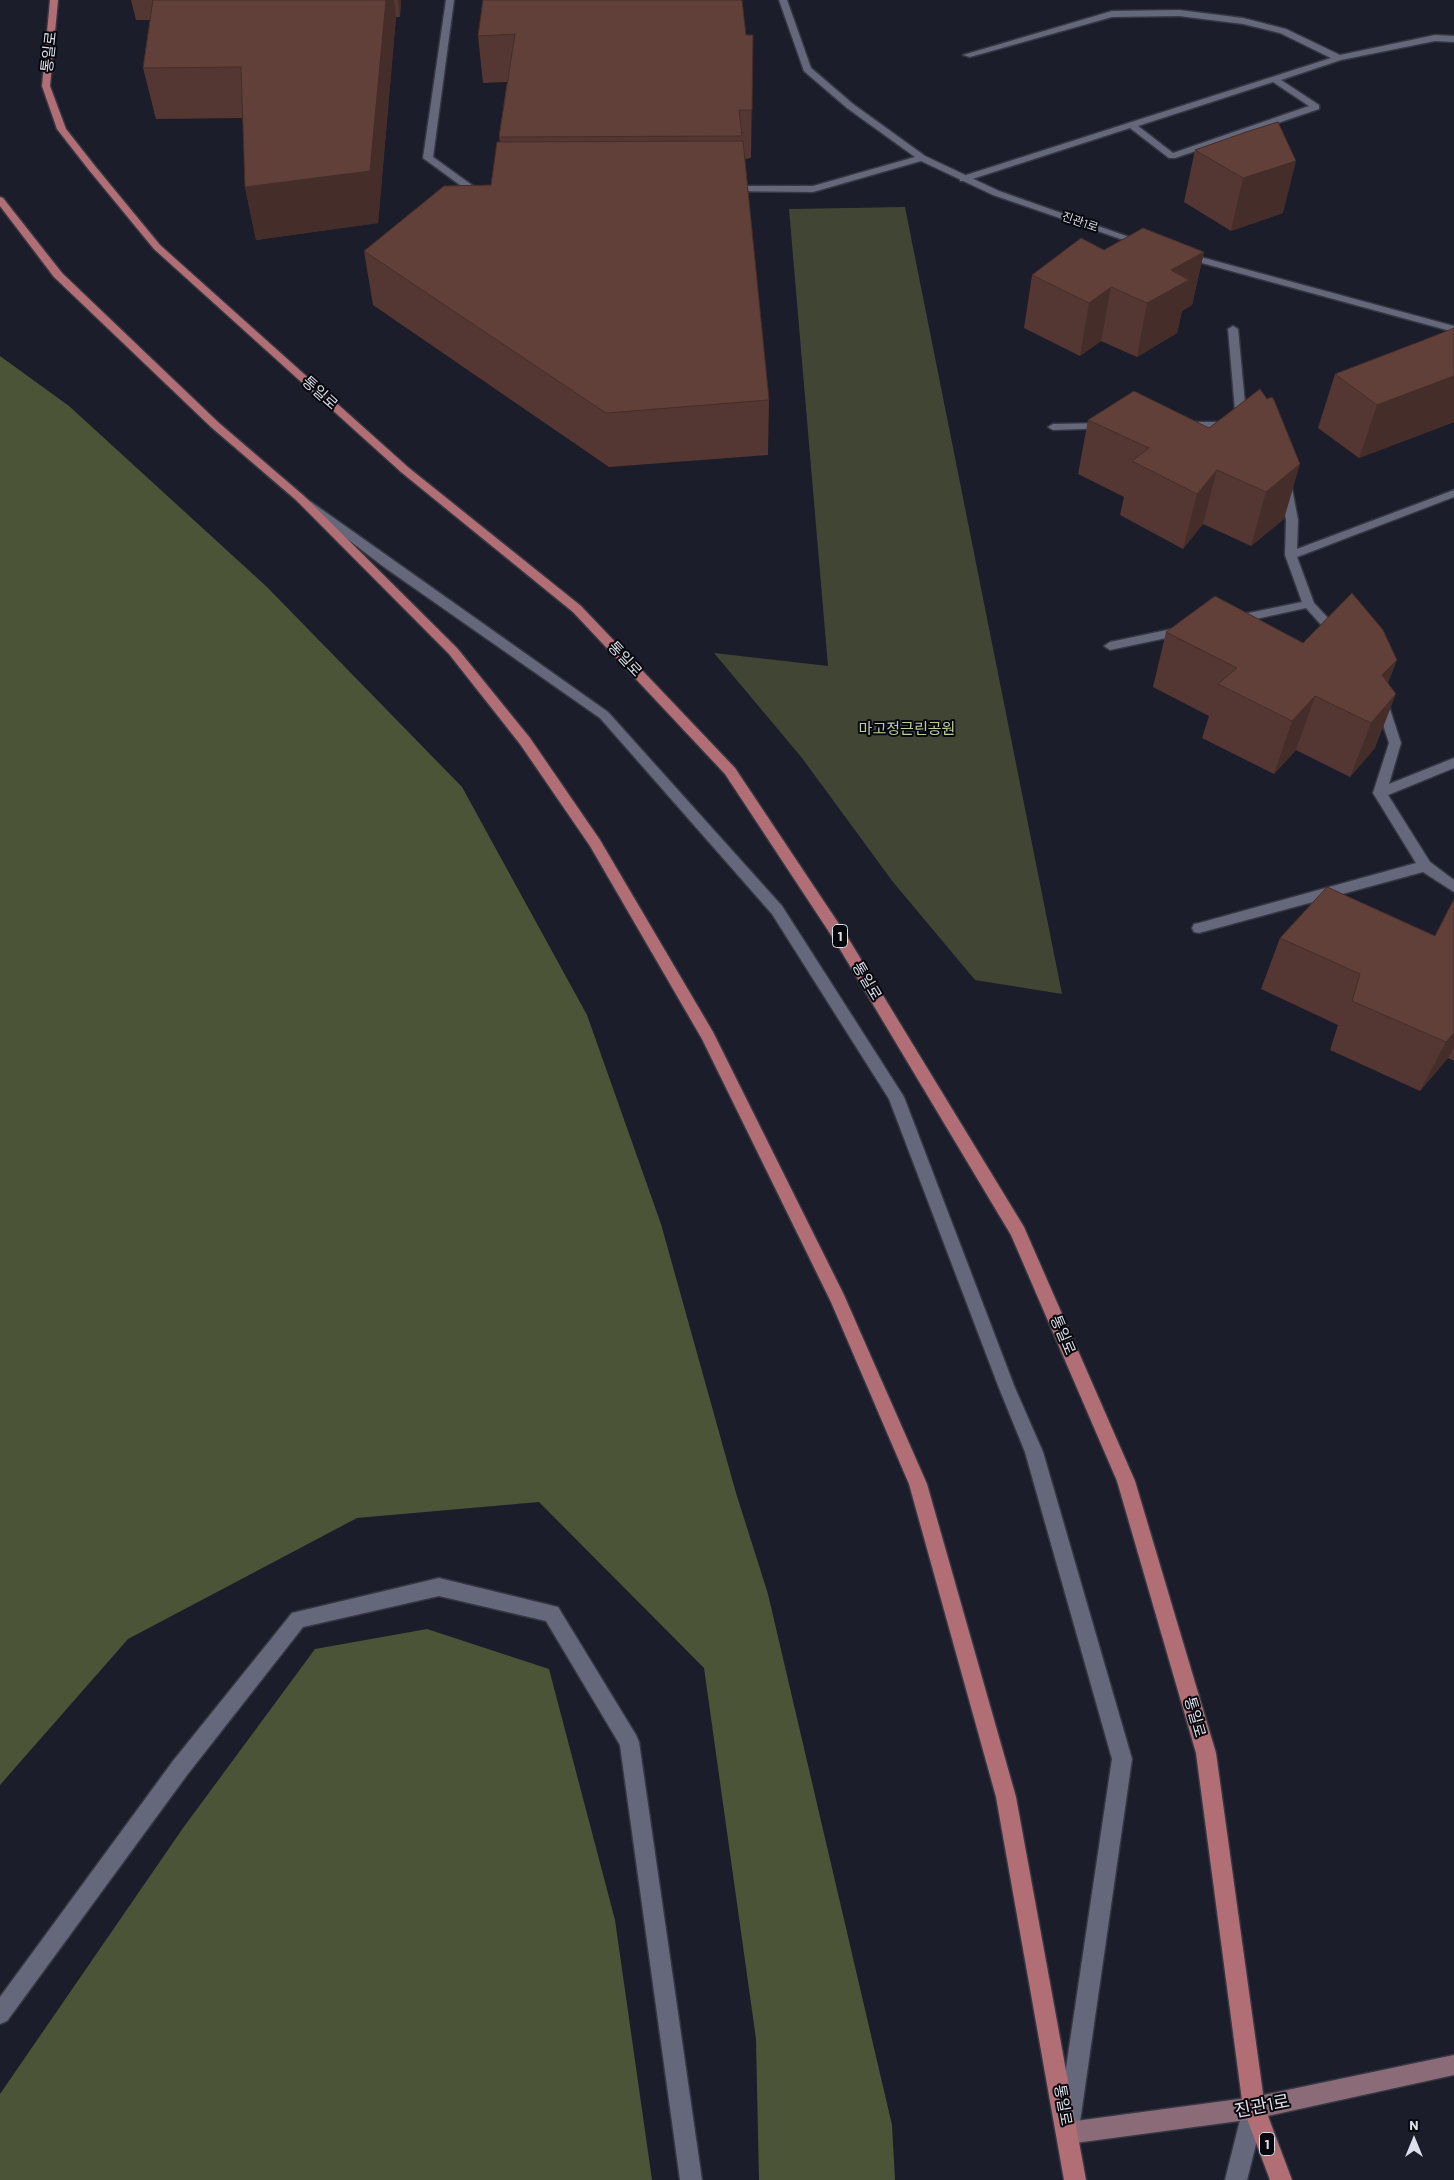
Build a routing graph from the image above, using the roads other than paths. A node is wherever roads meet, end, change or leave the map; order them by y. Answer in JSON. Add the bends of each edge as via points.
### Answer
{"nodes":[{"id":1,"x":54,"y":0,"type":"edge"},
{"id":2,"x":450,"y":0,"type":"edge"},
{"id":3,"x":783,"y":0,"type":"edge"},
{"id":4,"x":1454,"y":39,"type":"edge"},
{"id":5,"x":967,"y":55,"type":"dead end"},
{"id":6,"x":1339,"y":58,"type":"junction"},
{"id":7,"x":1274,"y":79,"type":"junction"},
{"id":8,"x":1131,"y":125,"type":"junction"},
{"id":9,"x":922,"y":158,"type":"junction"},
{"id":10,"x":963,"y":179,"type":"junction"},
{"id":11,"x":716,"y":190,"type":"edge"},
{"id":12,"x":493,"y":191,"type":"edge"},
{"id":13,"x":0,"y":200,"type":"edge"},
{"id":14,"x":1232,"y":329,"type":"dead end"},
{"id":15,"x":1454,"y":329,"type":"edge"},
{"id":16,"x":1172,"y":425,"type":"edge"},
{"id":17,"x":1122,"y":426,"type":"edge"},
{"id":18,"x":1053,"y":427,"type":"dead end"},
{"id":19,"x":1276,"y":469,"type":"edge"},
{"id":20,"x":1454,"y":493,"type":"edge"},
{"id":21,"x":300,"y":498,"type":"junction"},
{"id":22,"x":1291,"y":555,"type":"junction"},
{"id":23,"x":1309,"y":604,"type":"junction"},
{"id":24,"x":1224,"y":622,"type":"edge"},
{"id":25,"x":1195,"y":628,"type":"edge"},
{"id":26,"x":1110,"y":646,"type":"dead end"},
{"id":27,"x":1348,"y":647,"type":"edge"},
{"id":28,"x":1373,"y":687,"type":"edge"},
{"id":29,"x":1454,"y":764,"type":"edge"},
{"id":30,"x":1380,"y":793,"type":"junction"},
{"id":31,"x":1424,"y":866,"type":"junction"},
{"id":32,"x":1454,"y":887,"type":"edge"},
{"id":33,"x":1198,"y":928,"type":"dead end"},
{"id":34,"x":0,"y":2014,"type":"edge"},
{"id":35,"x":1454,"y":2065,"type":"edge"},
{"id":36,"x":1254,"y":2108,"type":"junction"},
{"id":37,"x":1068,"y":2133,"type":"junction"},
{"id":38,"x":691,"y":2180,"type":"edge"},
{"id":39,"x":1075,"y":2180,"type":"edge"},
{"id":40,"x":1236,"y":2180,"type":"edge"},
{"id":41,"x":1281,"y":2180,"type":"edge"}],
"edges":[{"from":1,"to":36,"type":"main road","name":"통일로","number":"1","via":[[46,86],[62,129],[92,168],[157,247],[405,470],[578,609],[730,771],[840,937],[1018,1232],[1126,1481],[1206,1752]]},
{"from":2,"to":12,"type":"street","via":[[428,158],[474,191]]},
{"from":3,"to":9,"type":"street","name":"진관1로","via":[[807,69],[850,106]]},
{"from":4,"to":6,"type":"street","via":[[1435,38]]},
{"from":5,"to":6,"type":"street","via":[[1112,14],[1179,13],[1242,21],[1283,31]]},
{"from":6,"to":7,"type":"street"},
{"from":7,"to":8,"type":"street"},
{"from":7,"to":8,"type":"street","via":[[1316,107],[1172,156]]},
{"from":8,"to":10,"type":"street"},
{"from":9,"to":10,"type":"street","name":"진관1로"},
{"from":9,"to":11,"type":"street","via":[[813,189]]},
{"from":10,"to":15,"type":"street","name":"진관1로","via":[[996,194],[1164,250]]},
{"from":13,"to":21,"type":"main road","name":"통일로","via":[[58,274],[215,425]]},
{"from":14,"to":16,"type":"street","via":[[1244,428]]},
{"from":17,"to":18,"type":"street"},
{"from":19,"to":22,"type":"street","via":[[1288,493],[1292,520]]},
{"from":20,"to":22,"type":"street"},
{"from":21,"to":37,"type":"main road","name":"통일로","via":[[453,651],[525,741],[594,843],[708,1036],[838,1300],[918,1484],[1003,1783]]},
{"from":21,"to":37,"type":"street","via":[[388,564],[604,715],[777,910],[896,1097],[1006,1388],[1034,1452],[1122,1758]]},
{"from":22,"to":23,"type":"street"},
{"from":23,"to":24,"type":"street"},
{"from":23,"to":27,"type":"street"},
{"from":25,"to":26,"type":"street"},
{"from":28,"to":30,"type":"street","via":[[1384,702],[1395,743]]},
{"from":29,"to":30,"type":"street"},
{"from":30,"to":31,"type":"street"},
{"from":31,"to":32,"type":"street"},
{"from":31,"to":33,"type":"street"},
{"from":34,"to":38,"type":"street","via":[[180,1768],[298,1619],[439,1587],[552,1613],[629,1742]]},
{"from":35,"to":36,"type":"main road","name":"진관1로"},
{"from":36,"to":37,"type":"main road","name":"진관1로"},
{"from":36,"to":40,"type":"street"},
{"from":36,"to":41,"type":"main road","name":"통일로","number":"1"},
{"from":37,"to":39,"type":"main road","name":"통일로"}]}
